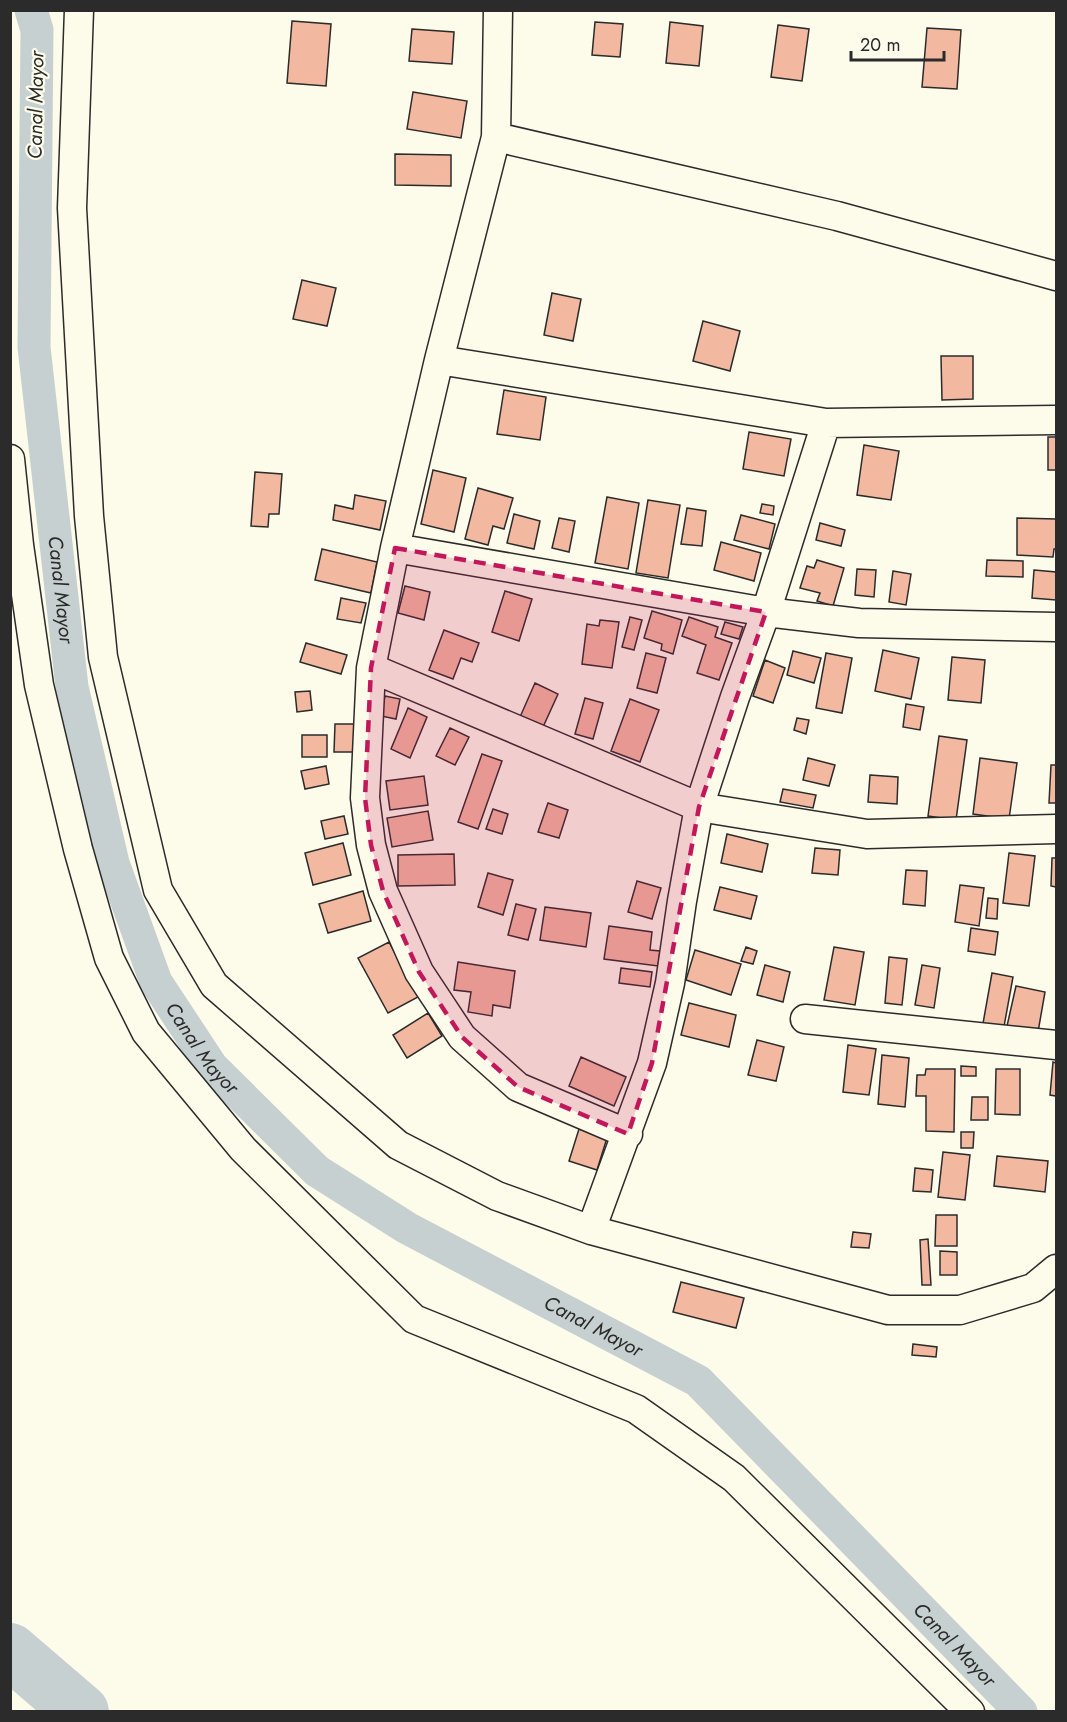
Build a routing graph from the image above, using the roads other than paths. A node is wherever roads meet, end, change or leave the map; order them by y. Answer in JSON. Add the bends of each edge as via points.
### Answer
{"nodes":[{"id":1,"x":79,"y":10,"type":"edge"},
{"id":2,"x":498,"y":10,"type":"edge"},
{"id":3,"x":496,"y":137,"type":"junction"},
{"id":4,"x":1056,"y":276,"type":"edge"},
{"id":5,"x":439,"y":360,"type":"junction"},
{"id":6,"x":1056,"y":420,"type":"edge"},
{"id":7,"x":825,"y":423,"type":"junction"},
{"id":8,"x":10,"y":459,"type":"edge"},
{"id":9,"x":395,"y":548,"type":"junction"},
{"id":10,"x":766,"y":612,"type":"junction"},
{"id":11,"x":1056,"y":627,"type":"edge"},
{"id":12,"x":371,"y":668,"type":"junction"},
{"id":13,"x":699,"y":807,"type":"junction"},
{"id":14,"x":1056,"y":829,"type":"edge"},
{"id":15,"x":805,"y":1019,"type":"dead end"},
{"id":16,"x":1056,"y":1046,"type":"edge"},
{"id":17,"x":628,"y":1134,"type":"junction"},
{"id":18,"x":591,"y":1230,"type":"junction"},
{"id":19,"x":1056,"y":1269,"type":"edge"},
{"id":20,"x":969,"y":1712,"type":"edge"}],
"edges":[{"from":1,"to":18,"type":"street","via":[[72,208],[89,516],[103,657],[158,890],[214,985],[398,1145],[497,1196]]},
{"from":2,"to":3,"type":"street"},
{"from":3,"to":4,"type":"street","via":[[837,216]]},
{"from":3,"to":5,"type":"street"},
{"from":5,"to":7,"type":"street"},
{"from":5,"to":9,"type":"street"},
{"from":6,"to":7,"type":"street"},
{"from":7,"to":10,"type":"street"},
{"from":8,"to":20,"type":"street","via":[[39,685],[78,849],[110,958],[146,1032],[243,1149],[414,1319],[636,1409],[734,1478]]},
{"from":9,"to":10,"type":"street"},
{"from":9,"to":12,"type":"street"},
{"from":10,"to":11,"type":"street","via":[[859,623]]},
{"from":10,"to":13,"type":"street"},
{"from":12,"to":13,"type":"street"},
{"from":12,"to":17,"type":"street","via":[[365,798],[371,846],[382,891],[419,972],[462,1037],[518,1087]]},
{"from":13,"to":14,"type":"street","via":[[867,834]]},
{"from":13,"to":17,"type":"street","via":[[670,983],[652,1064]]},
{"from":15,"to":16,"type":"street"},
{"from":17,"to":18,"type":"street"},
{"from":18,"to":19,"type":"street","via":[[888,1310],[960,1310],[1033,1288]]}]}
